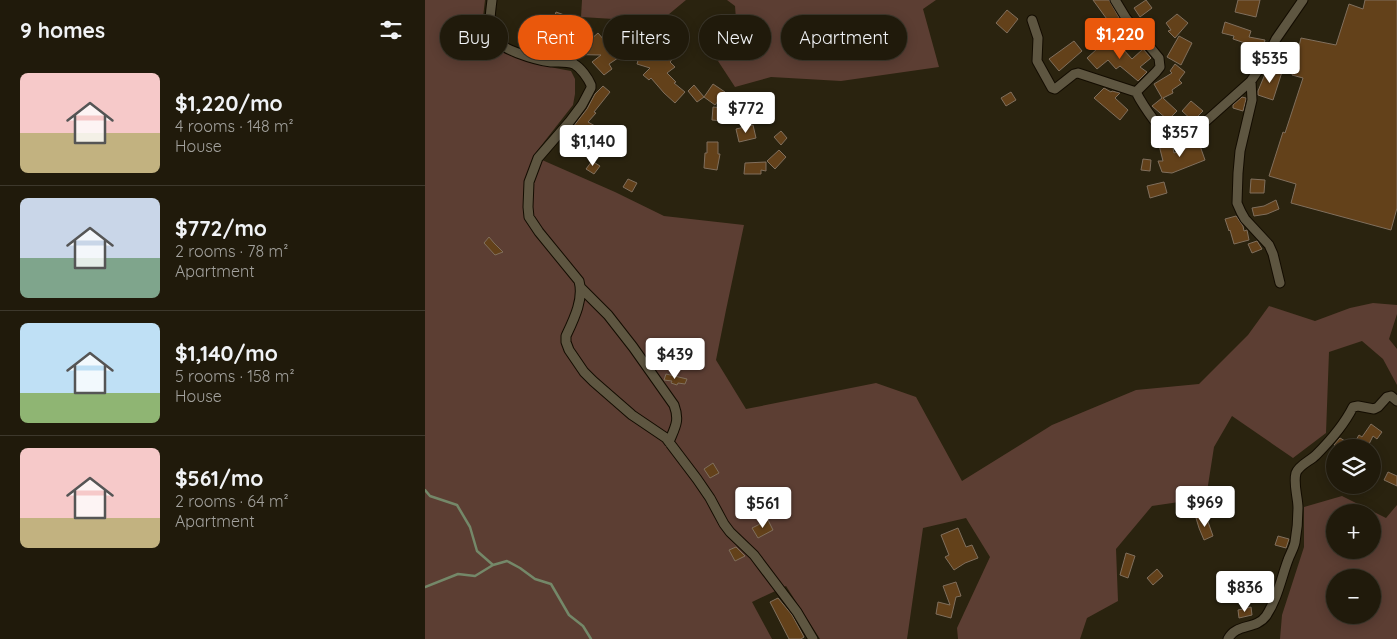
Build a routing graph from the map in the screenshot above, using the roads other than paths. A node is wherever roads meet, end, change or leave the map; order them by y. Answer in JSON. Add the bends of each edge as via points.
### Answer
{"nodes":[{"id":1,"x":492,"y":0,"type":"edge"},
{"id":2,"x":1115,"y":0,"type":"edge"},
{"id":3,"x":1303,"y":0,"type":"edge"},
{"id":4,"x":1032,"y":20,"type":"dead end"},
{"id":5,"x":1251,"y":81,"type":"junction"},
{"id":6,"x":1136,"y":92,"type":"junction"},
{"id":7,"x":1280,"y":284,"type":"dead end"},
{"id":8,"x":581,"y":288,"type":"junction"},
{"id":9,"x":1397,"y":401,"type":"edge"},
{"id":10,"x":669,"y":442,"type":"junction"},
{"id":11,"x":813,"y":639,"type":"edge"},
{"id":12,"x":1228,"y":639,"type":"edge"}],
"edges":[{"from":1,"to":8,"type":"street","via":[[490,30],[493,39],[503,47],[532,58],[573,64],[591,85],[574,116],[538,158],[529,182],[529,217],[579,281]]},
{"from":2,"to":6,"type":"street","via":[[1159,58],[1156,72]]},
{"from":3,"to":5,"type":"street"},
{"from":4,"to":6,"type":"street","via":[[1038,38],[1037,61],[1052,88],[1078,72]]},
{"from":5,"to":6,"type":"street","via":[[1186,139],[1177,143],[1167,136]]},
{"from":5,"to":7,"type":"street","via":[[1252,100],[1240,151],[1237,203],[1245,219],[1269,245]]},
{"from":8,"to":10,"type":"street","via":[[609,315],[674,405],[678,421]]},
{"from":8,"to":10,"type":"street","via":[[566,336],[569,350],[593,381]]},
{"from":9,"to":12,"type":"street","via":[[1391,396],[1374,409],[1353,407],[1331,439],[1300,468],[1295,481],[1298,506],[1295,544],[1277,594],[1265,618],[1236,630]]},
{"from":10,"to":11,"type":"street","via":[[710,498],[724,524],[754,555]]}]}
